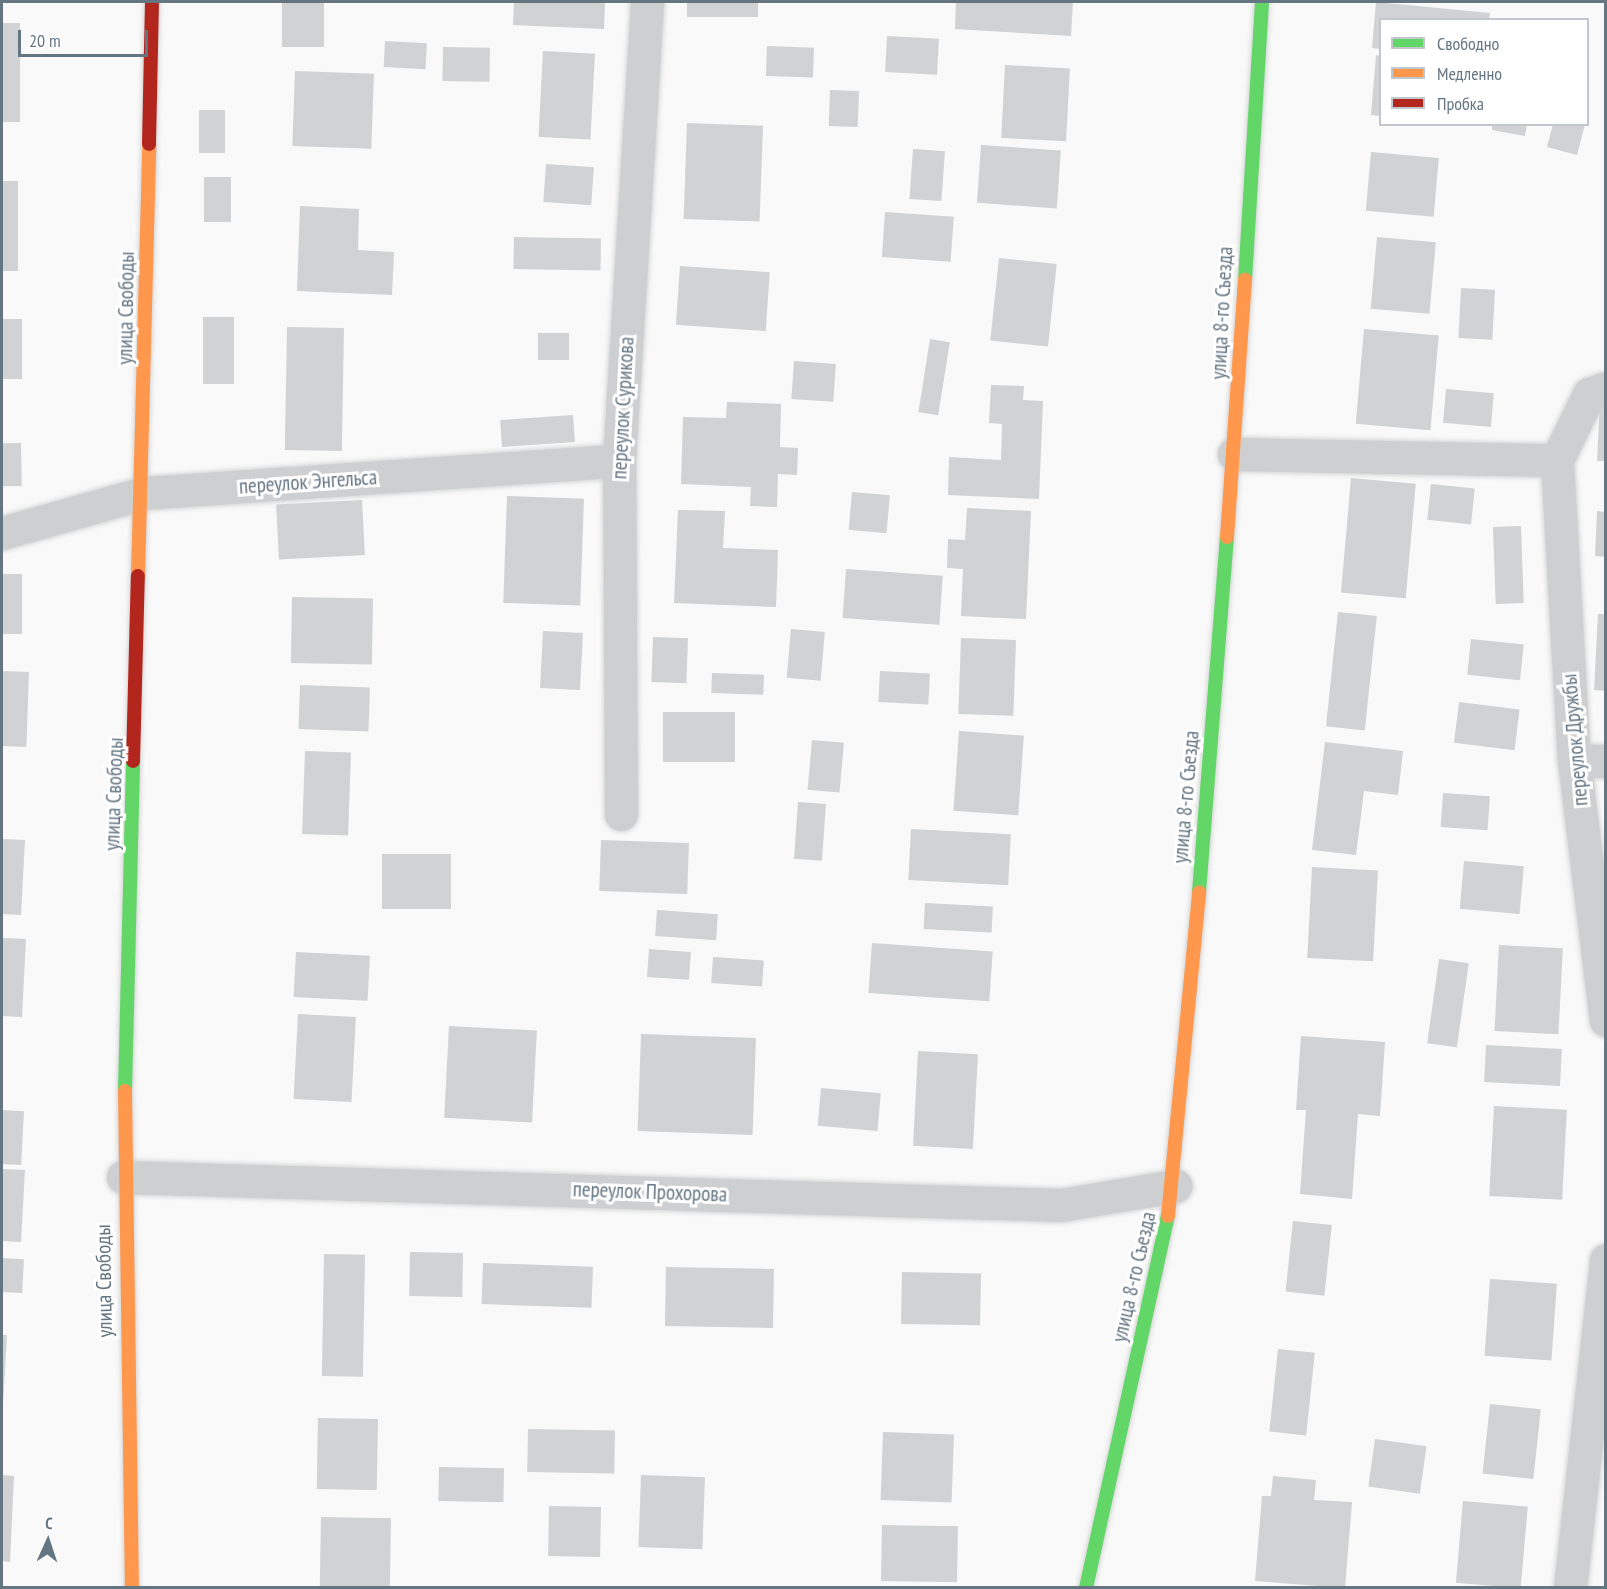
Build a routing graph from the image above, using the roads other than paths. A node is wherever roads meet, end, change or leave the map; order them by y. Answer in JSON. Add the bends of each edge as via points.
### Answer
{"nodes":[{"id":1,"x":152,"y":2,"type":"edge"},
{"id":2,"x":647,"y":2,"type":"edge"},
{"id":3,"x":1262,"y":2,"type":"edge"},
{"id":4,"x":1605,"y":388,"type":"edge"},
{"id":5,"x":1234,"y":454,"type":"junction"},
{"id":6,"x":1557,"y":460,"type":"junction"},
{"id":7,"x":619,"y":461,"type":"junction"},
{"id":8,"x":144,"y":493,"type":"junction"},
{"id":9,"x":2,"y":532,"type":"edge"},
{"id":10,"x":1590,"y":761,"type":"edge"},
{"id":11,"x":621,"y":814,"type":"dead end"},
{"id":12,"x":1605,"y":1020,"type":"edge"},
{"id":13,"x":123,"y":1176,"type":"junction"},
{"id":14,"x":1175,"y":1186,"type":"junction"},
{"id":15,"x":1605,"y":1260,"type":"edge"},
{"id":16,"x":132,"y":1587,"type":"edge"},
{"id":17,"x":1086,"y":1587,"type":"edge"},
{"id":18,"x":1570,"y":1587,"type":"edge"}],
"edges":[{"from":1,"to":8,"type":"street","name":"улица Свободы"},
{"from":2,"to":7,"type":"street","name":"переулок Сурикова"},
{"from":3,"to":5,"type":"street","name":"улица 8-го Съезда"},
{"from":4,"to":6,"type":"street","via":[[1588,394]]},
{"from":5,"to":6,"type":"street"},
{"from":5,"to":14,"type":"street","name":"улица 8-го Съезда"},
{"from":6,"to":10,"type":"street","name":"переулок Дружбы"},
{"from":7,"to":8,"type":"street","name":"переулок Энгельса"},
{"from":7,"to":11,"type":"street","name":"переулок Сурикова"},
{"from":8,"to":9,"type":"street","name":"переулок Энгельса"},
{"from":8,"to":13,"type":"street","name":"улица Свободы"},
{"from":10,"to":12,"type":"street","name":"переулок Дружбы"},
{"from":13,"to":14,"type":"street","name":"переулок Прохорова","via":[[1061,1204]]},
{"from":13,"to":16,"type":"street","name":"улица Свободы"},
{"from":14,"to":17,"type":"street","name":"улица 8-го Съезда"},
{"from":15,"to":18,"type":"street"}]}
